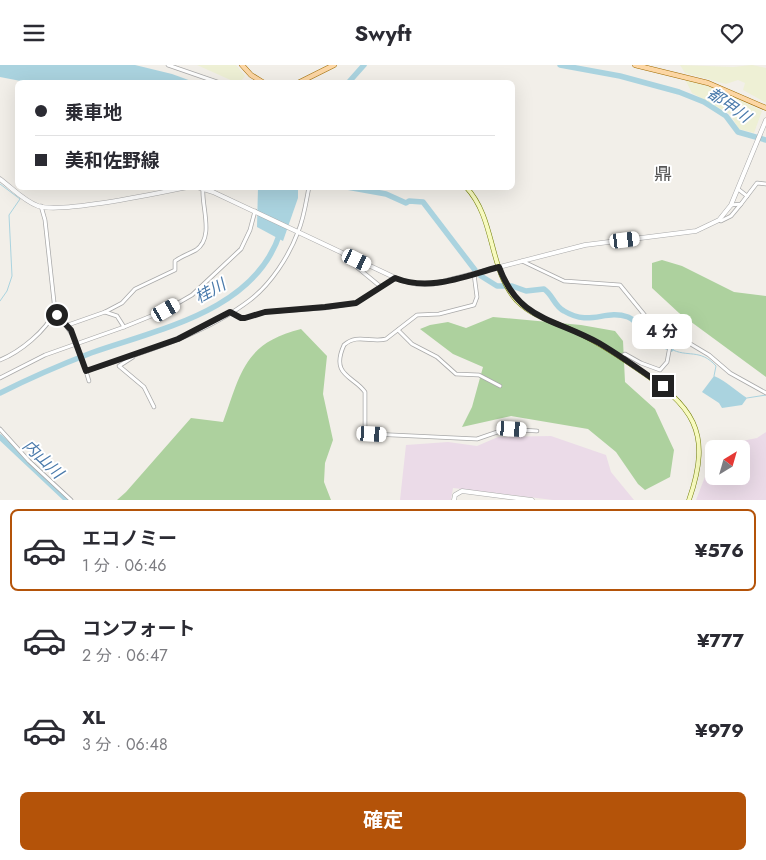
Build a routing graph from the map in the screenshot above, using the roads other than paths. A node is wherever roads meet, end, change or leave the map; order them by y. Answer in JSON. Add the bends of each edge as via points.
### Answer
{"nodes":[{"id":1,"x":168,"y":65,"type":"edge"},
{"id":2,"x":242,"y":65,"type":"edge"},
{"id":3,"x":334,"y":65,"type":"edge"},
{"id":4,"x":635,"y":65,"type":"edge"},
{"id":5,"x":211,"y":80,"type":"edge"},
{"id":6,"x":259,"y":80,"type":"edge"},
{"id":7,"x":304,"y":80,"type":"edge"},
{"id":8,"x":766,"y":108,"type":"edge"},
{"id":9,"x":766,"y":120,"type":"edge"},
{"id":10,"x":0,"y":179,"type":"edge"},
{"id":11,"x":766,"y":184,"type":"edge"},
{"id":12,"x":738,"y":189,"type":"junction"},
{"id":13,"x":171,"y":190,"type":"edge"},
{"id":14,"x":203,"y":190,"type":"edge"},
{"id":15,"x":208,"y":190,"type":"edge"},
{"id":16,"x":308,"y":190,"type":"edge"},
{"id":17,"x":468,"y":190,"type":"edge"},
{"id":18,"x":747,"y":196,"type":"junction"},
{"id":19,"x":741,"y":204,"type":"junction"},
{"id":20,"x":731,"y":205,"type":"junction"},
{"id":21,"x":41,"y":206,"type":"junction"},
{"id":22,"x":255,"y":211,"type":"junction"},
{"id":23,"x":719,"y":220,"type":"junction"},
{"id":24,"x":297,"y":232,"type":"junction"},
{"id":25,"x":343,"y":254,"type":"junction"},
{"id":26,"x":522,"y":260,"type":"junction"},
{"id":27,"x":499,"y":267,"type":"junction"},
{"id":28,"x":474,"y":274,"type":"junction"},
{"id":29,"x":395,"y":278,"type":"junction"},
{"id":30,"x":381,"y":287,"type":"junction"},
{"id":31,"x":105,"y":312,"type":"junction"},
{"id":32,"x":230,"y":312,"type":"junction"},
{"id":33,"x":54,"y":313,"type":"junction"},
{"id":34,"x":647,"y":318,"type":"junction"},
{"id":35,"x":68,"y":325,"type":"junction"},
{"id":36,"x":124,"y":327,"type":"junction"},
{"id":37,"x":398,"y":330,"type":"junction"},
{"id":38,"x":77,"y":344,"type":"junction"},
{"id":39,"x":138,"y":354,"type":"junction"},
{"id":40,"x":620,"y":357,"type":"junction"},
{"id":41,"x":0,"y":360,"type":"edge"},
{"id":42,"x":86,"y":371,"type":"junction"},
{"id":43,"x":0,"y":378,"type":"edge"},
{"id":44,"x":89,"y":381,"type":"dead end"},
{"id":45,"x":500,"y":386,"type":"dead end"},
{"id":46,"x":766,"y":393,"type":"edge"},
{"id":47,"x":154,"y":407,"type":"dead end"},
{"id":48,"x":0,"y":429,"type":"edge"},
{"id":49,"x":537,"y":431,"type":"dead end"},
{"id":50,"x":71,"y":500,"type":"edge"},
{"id":51,"x":454,"y":500,"type":"edge"},
{"id":52,"x":532,"y":500,"type":"edge"},
{"id":53,"x":689,"y":500,"type":"edge"}],
"edges":[{"from":1,"to":5,"type":"street"},
{"from":2,"to":6,"type":"main road"},
{"from":3,"to":7,"type":"main road"},
{"from":4,"to":8,"type":"main road","via":[[708,83]]},
{"from":9,"to":12,"type":"street"},
{"from":10,"to":21,"type":"street"},
{"from":11,"to":18,"type":"street","via":[[757,183]]},
{"from":12,"to":18,"type":"street"},
{"from":12,"to":20,"type":"street"},
{"from":13,"to":21,"type":"street","via":[[96,203]]},
{"from":14,"to":31,"type":"street","via":[[205,233],[198,248],[175,261],[175,270],[168,275],[159,276],[135,289],[125,300]]},
{"from":15,"to":22,"type":"street"},
{"from":16,"to":24,"type":"street"},
{"from":17,"to":27,"type":"main road","via":[[481,209]]},
{"from":18,"to":19,"type":"street"},
{"from":19,"to":20,"type":"street"},
{"from":19,"to":23,"type":"street","via":[[731,216]]},
{"from":20,"to":23,"type":"street"},
{"from":21,"to":33,"type":"street","via":[[46,225]]},
{"from":22,"to":24,"type":"street"},
{"from":22,"to":36,"type":"street","via":[[242,249],[202,287],[166,310]]},
{"from":23,"to":26,"type":"street","via":[[696,231],[585,245]]},
{"from":24,"to":25,"type":"street"},
{"from":24,"to":32,"type":"street","via":[[271,278],[252,299]]},
{"from":25,"to":29,"type":"street"},
{"from":25,"to":30,"type":"street"},
{"from":26,"to":27,"type":"street"},
{"from":26,"to":34,"type":"street","via":[[564,281],[620,285]]},
{"from":27,"to":28,"type":"street"},
{"from":27,"to":40,"type":"main road","via":[[508,289],[534,314],[586,337]]},
{"from":28,"to":29,"type":"street","via":[[428,285],[411,284]]},
{"from":28,"to":37,"type":"street","via":[[475,305],[439,314],[417,315]]},
{"from":29,"to":30,"type":"street"},
{"from":30,"to":32,"type":"street","via":[[359,302],[346,305],[284,309],[245,318]]},
{"from":31,"to":35,"type":"street"},
{"from":31,"to":36,"type":"street","via":[[117,316]]},
{"from":32,"to":39,"type":"street","via":[[178,339]]},
{"from":33,"to":35,"type":"street"},
{"from":33,"to":41,"type":"street","via":[[32,338]]},
{"from":34,"to":40,"type":"street","via":[[670,348],[666,364],[660,370],[624,353]]},
{"from":34,"to":46,"type":"street"},
{"from":35,"to":38,"type":"street"},
{"from":36,"to":38,"type":"street"},
{"from":37,"to":45,"type":"street","via":[[452,372],[479,375]]},
{"from":37,"to":49,"type":"street","via":[[383,341],[355,339],[342,348],[343,373],[365,392],[367,432],[477,439],[506,429]]},
{"from":38,"to":42,"type":"street"},
{"from":38,"to":43,"type":"street","via":[[45,355]]},
{"from":39,"to":42,"type":"street"},
{"from":39,"to":47,"type":"street","via":[[118,366],[144,387]]},
{"from":40,"to":53,"type":"main road","via":[[670,392],[688,413],[696,431],[700,459]]},
{"from":42,"to":44,"type":"street"},
{"from":48,"to":50,"type":"street"},
{"from":51,"to":52,"type":"street","via":[[462,491]]}]}
